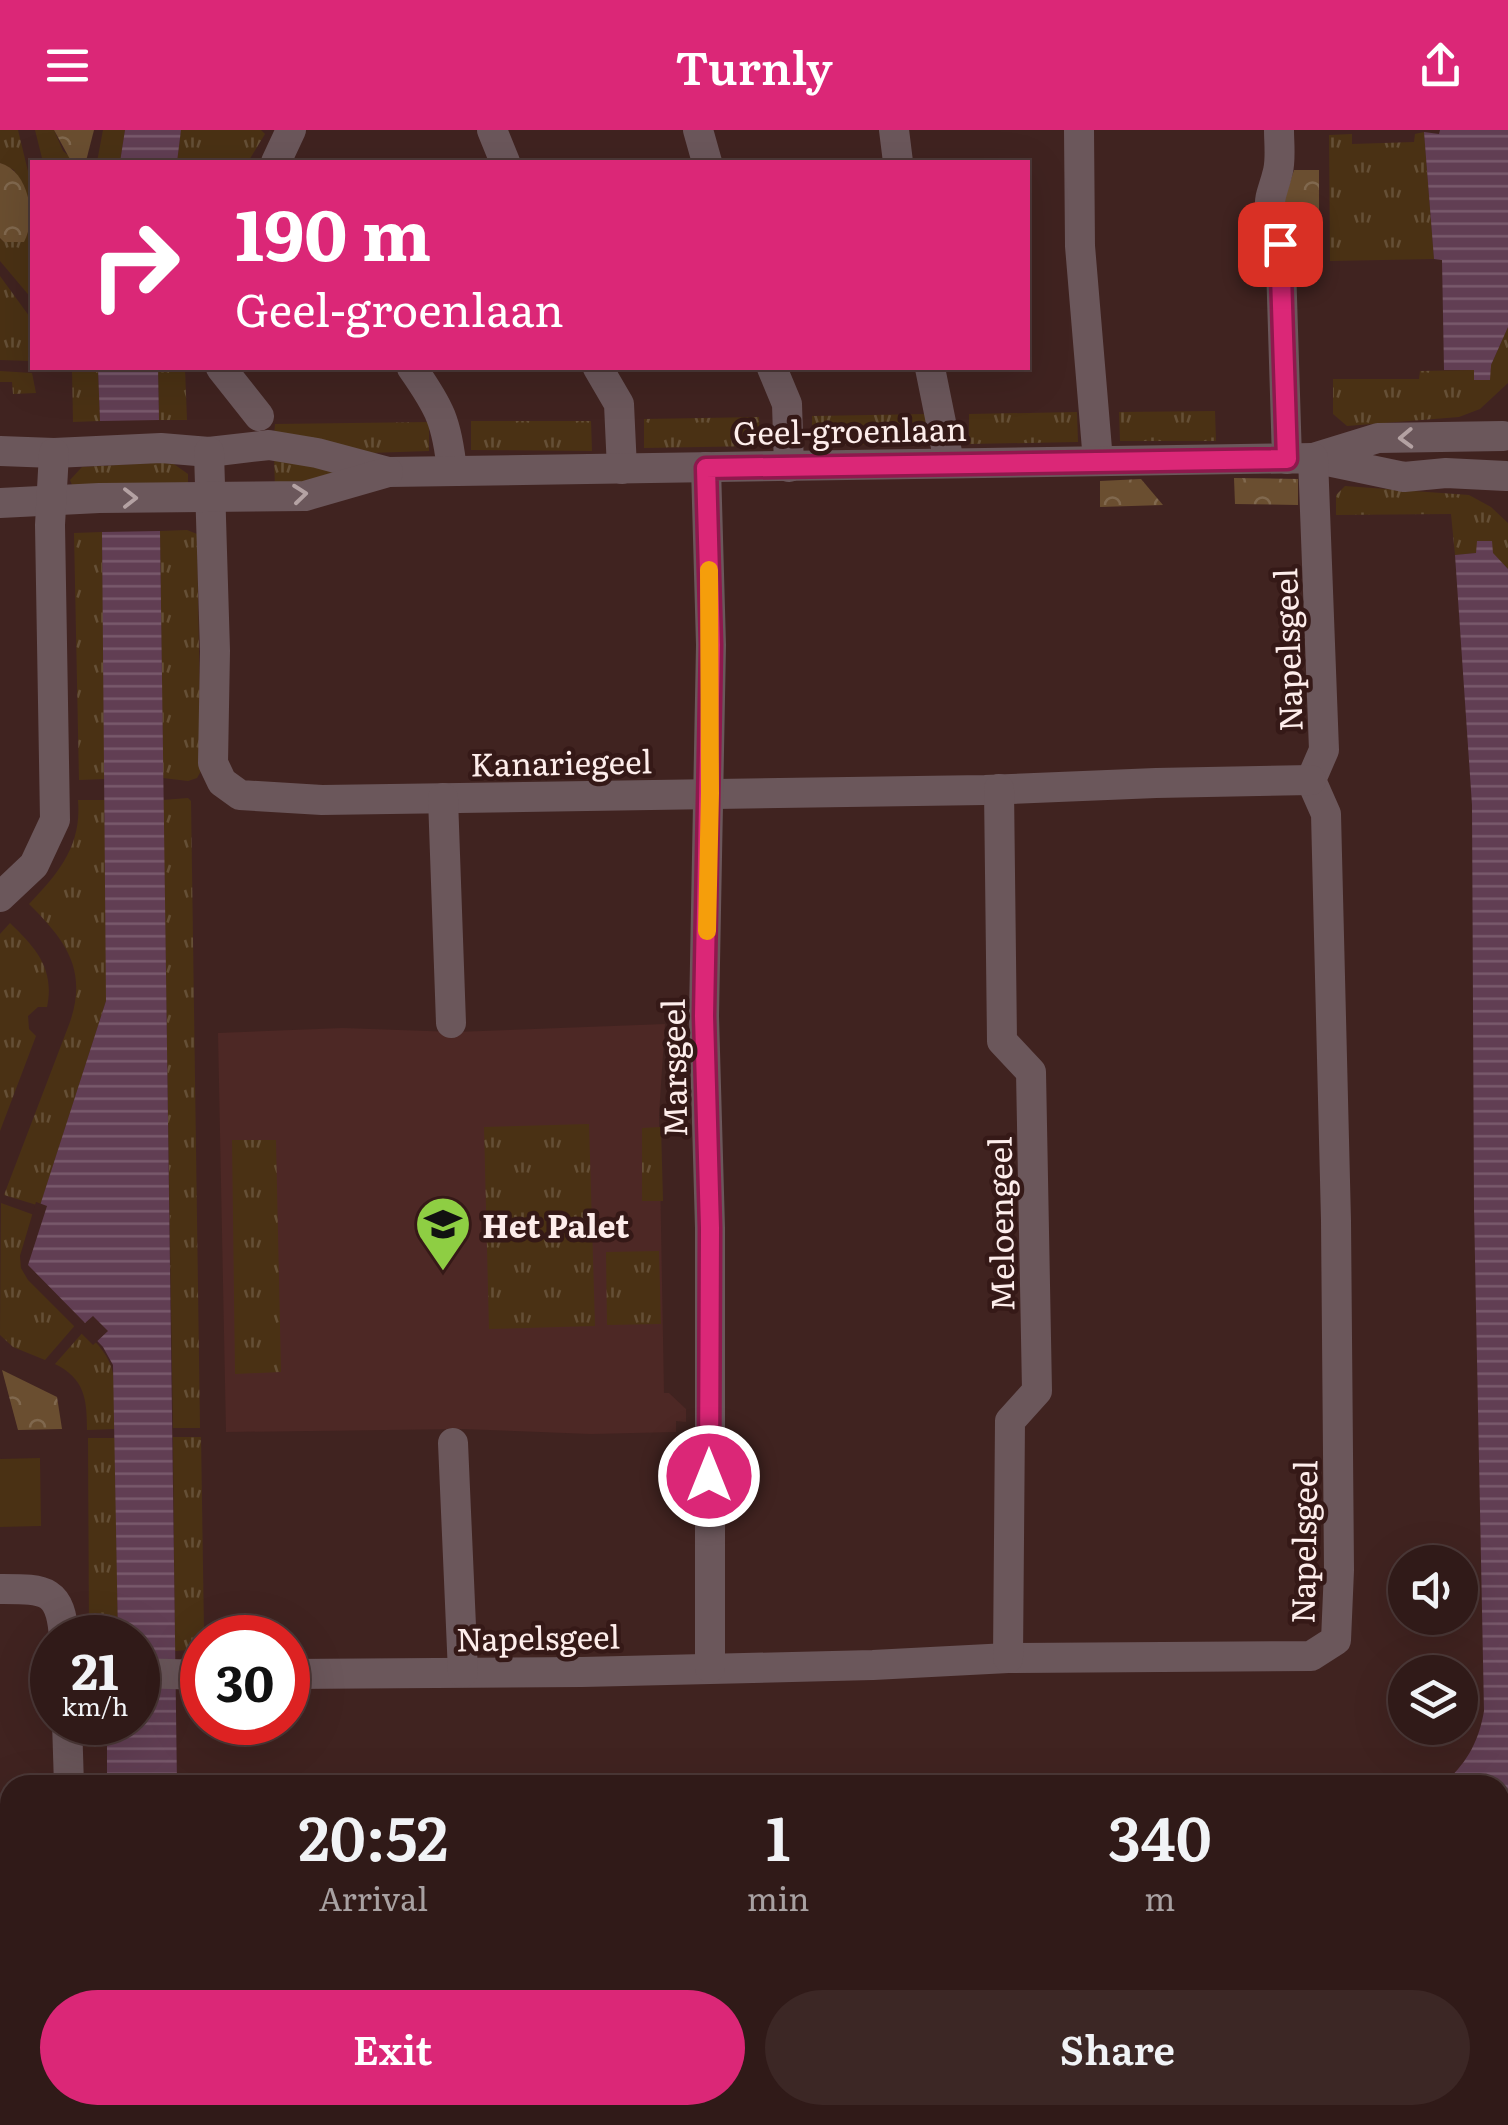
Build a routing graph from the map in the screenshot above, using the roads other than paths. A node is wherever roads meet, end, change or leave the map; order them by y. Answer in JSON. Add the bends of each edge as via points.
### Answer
{"nodes":[{"id":1,"x":492,"y":130,"type":"edge"},
{"id":2,"x":698,"y":130,"type":"edge"},
{"id":3,"x":894,"y":130,"type":"edge"},
{"id":4,"x":1079,"y":130,"type":"edge"},
{"id":5,"x":1279,"y":130,"type":"edge"},
{"id":6,"x":504,"y":160,"type":"edge"},
{"id":7,"x":706,"y":160,"type":"edge"},
{"id":8,"x":898,"y":160,"type":"edge"},
{"id":9,"x":223,"y":370,"type":"edge"},
{"id":10,"x":413,"y":370,"type":"edge"},
{"id":11,"x":599,"y":370,"type":"edge"},
{"id":12,"x":773,"y":370,"type":"edge"},
{"id":13,"x":930,"y":370,"type":"edge"},
{"id":14,"x":259,"y":416,"type":"dead end"},
{"id":15,"x":1506,"y":428,"type":"edge"},
{"id":16,"x":0,"y":451,"type":"edge"},
{"id":17,"x":210,"y":452,"type":"junction"},
{"id":18,"x":54,"y":453,"type":"junction"},
{"id":19,"x":1300,"y":459,"type":"junction"},
{"id":20,"x":1098,"y":460,"type":"junction"},
{"id":21,"x":948,"y":462,"type":"junction"},
{"id":22,"x":788,"y":467,"type":"junction"},
{"id":23,"x":706,"y":468,"type":"junction"},
{"id":24,"x":622,"y":469,"type":"junction"},
{"id":25,"x":452,"y":471,"type":"junction"},
{"id":26,"x":388,"y":472,"type":"junction"},
{"id":27,"x":1507,"y":478,"type":"edge"},
{"id":28,"x":209,"y":499,"type":"junction"},
{"id":29,"x":51,"y":500,"type":"junction"},
{"id":30,"x":0,"y":503,"type":"edge"},
{"id":31,"x":1311,"y":780,"type":"junction"},
{"id":32,"x":999,"y":789,"type":"junction"},
{"id":33,"x":710,"y":793,"type":"junction"},
{"id":34,"x":443,"y":798,"type":"junction"},
{"id":35,"x":0,"y":897,"type":"edge"},
{"id":36,"x":451,"y":1023,"type":"dead end"},
{"id":37,"x":453,"y":1443,"type":"dead end"},
{"id":38,"x":0,"y":1588,"type":"edge"},
{"id":39,"x":62,"y":1615,"type":"edge"},
{"id":40,"x":1008,"y":1658,"type":"junction"},
{"id":41,"x":710,"y":1668,"type":"junction"},
{"id":42,"x":463,"y":1672,"type":"junction"},
{"id":43,"x":310,"y":1674,"type":"edge"},
{"id":44,"x":68,"y":1745,"type":"edge"},
{"id":45,"x":69,"y":1775,"type":"edge"}],
"edges":[{"from":1,"to":6,"type":"street"},
{"from":2,"to":7,"type":"street"},
{"from":3,"to":8,"type":"street"},
{"from":4,"to":20,"type":"street","via":[[1080,246]]},
{"from":5,"to":19,"type":"street","name":"Napelsgeel","via":[[1269,204],[1280,233]]},
{"from":9,"to":14,"type":"street"},
{"from":10,"to":25,"type":"street","via":[[448,431]]},
{"from":11,"to":24,"type":"street","via":[[618,404]]},
{"from":12,"to":22,"type":"street","via":[[787,404]]},
{"from":13,"to":21,"type":"street"},
{"from":15,"to":19,"type":"street","name":"Geel-groenlaan","one_way":true,"via":[[1378,438]]},
{"from":15,"to":27,"type":"street"},
{"from":16,"to":18,"type":"street","name":"Geel-groenlaan"},
{"from":17,"to":18,"type":"street","name":"Geel-groenlaan"},
{"from":17,"to":26,"type":"street","name":"Geel-groenlaan","via":[[268,446]]},
{"from":17,"to":28,"type":"street"},
{"from":18,"to":29,"type":"street"},
{"from":19,"to":20,"type":"street","name":"Geel-groenlaan"},
{"from":19,"to":27,"type":"street","name":"Geel-groenlaan","via":[[1404,476]]},
{"from":19,"to":31,"type":"street","name":"Napelsgeel","via":[[1324,750]]},
{"from":20,"to":21,"type":"street","name":"Geel-groenlaan"},
{"from":21,"to":22,"type":"street","name":"Geel-groenlaan"},
{"from":22,"to":23,"type":"street","name":"Geel-groenlaan"},
{"from":23,"to":24,"type":"street","name":"Geel-groenlaan"},
{"from":23,"to":33,"type":"street","name":"Marsgeel"},
{"from":24,"to":25,"type":"street","name":"Geel-groenlaan"},
{"from":25,"to":26,"type":"street","name":"Geel-groenlaan"},
{"from":28,"to":26,"type":"street","name":"Geel-groenlaan","one_way":true,"via":[[305,496]]},
{"from":29,"to":28,"type":"street","name":"Geel-groenlaan","one_way":true},
{"from":28,"to":34,"type":"street","name":"Kanariegeel","via":[[213,763],[222,782],[240,795]]},
{"from":29,"to":30,"type":"street","name":"Geel-groenlaan"},
{"from":29,"to":35,"type":"street","via":[[55,820],[34,865]]},
{"from":31,"to":32,"type":"street","name":"Kanariegeel"},
{"from":31,"to":40,"type":"street","name":"Napelsgeel","via":[[1326,814],[1336,1640],[1311,1656]]},
{"from":32,"to":33,"type":"street","name":"Kanariegeel"},
{"from":32,"to":40,"type":"street","name":"Meloengeel","via":[[1002,1041],[1031,1072],[1037,1390],[1010,1421]]},
{"from":33,"to":34,"type":"street","name":"Kanariegeel"},
{"from":33,"to":41,"type":"street","name":"Marsgeel","via":[[704,1016]]},
{"from":34,"to":36,"type":"street"},
{"from":37,"to":42,"type":"street"},
{"from":38,"to":39,"type":"street","via":[[38,1589]]},
{"from":40,"to":41,"type":"street","name":"Napelsgeel"},
{"from":41,"to":42,"type":"street","name":"Napelsgeel"},
{"from":42,"to":43,"type":"street","name":"Napelsgeel"},
{"from":44,"to":45,"type":"street"}]}
